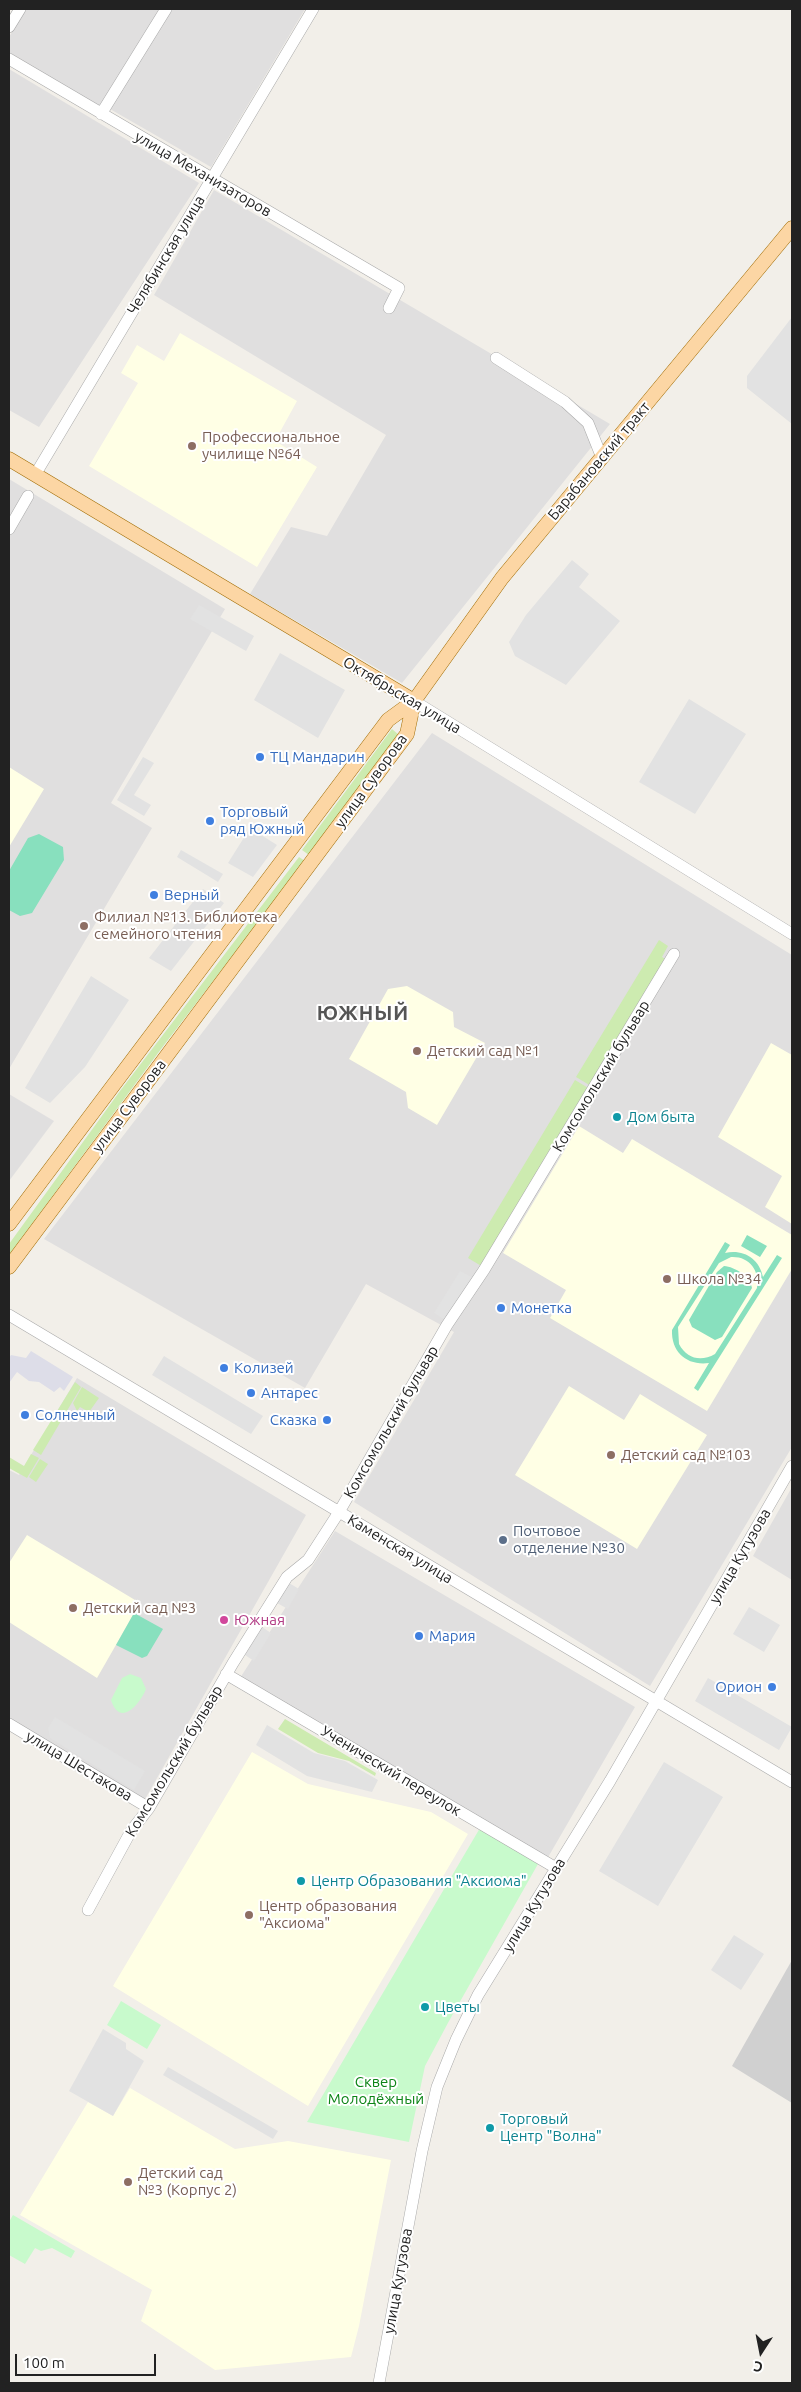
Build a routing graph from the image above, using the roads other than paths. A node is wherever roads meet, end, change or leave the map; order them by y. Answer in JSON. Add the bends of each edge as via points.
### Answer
{"nodes":[{"id":1,"x":20,"y":9,"type":"edge"},
{"id":2,"x":166,"y":9,"type":"edge"},
{"id":3,"x":314,"y":9,"type":"edge"},
{"id":4,"x":9,"y":27,"type":"edge"},
{"id":5,"x":9,"y":59,"type":"edge"},
{"id":6,"x":101,"y":114,"type":"junction"},
{"id":7,"x":211,"y":180,"type":"junction"},
{"id":8,"x":792,"y":228,"type":"edge"},
{"id":9,"x":389,"y":308,"type":"dead end"},
{"id":10,"x":496,"y":358,"type":"dead end"},
{"id":11,"x":602,"y":458,"type":"junction"},
{"id":12,"x":9,"y":459,"type":"edge"},
{"id":13,"x":34,"y":475,"type":"junction"},
{"id":14,"x":28,"y":496,"type":"dead end"},
{"id":15,"x":9,"y":529,"type":"edge"},
{"id":16,"x":414,"y":701,"type":"junction"},
{"id":17,"x":792,"y":934,"type":"edge"},
{"id":18,"x":674,"y":954,"type":"dead end"},
{"id":19,"x":9,"y":1224,"type":"edge"},
{"id":20,"x":9,"y":1267,"type":"edge"},
{"id":21,"x":9,"y":1315,"type":"edge"},
{"id":22,"x":792,"y":1466,"type":"edge"},
{"id":23,"x":339,"y":1512,"type":"junction"},
{"id":24,"x":226,"y":1674,"type":"junction"},
{"id":25,"x":656,"y":1700,"type":"junction"},
{"id":26,"x":9,"y":1724,"type":"edge"},
{"id":27,"x":792,"y":1782,"type":"edge"},
{"id":28,"x":148,"y":1808,"type":"junction"},
{"id":29,"x":556,"y":1868,"type":"junction"},
{"id":30,"x":88,"y":1910,"type":"dead end"},
{"id":31,"x":379,"y":2383,"type":"edge"}],
"edges":[{"from":1,"to":4,"type":"street"},
{"from":2,"to":6,"type":"street"},
{"from":3,"to":7,"type":"street","name":"Челябинская улица"},
{"from":5,"to":6,"type":"street","name":"улица Механизаторов"},
{"from":6,"to":7,"type":"street","name":"улица Механизаторов"},
{"from":7,"to":9,"type":"street","name":"улица Механизаторов","via":[[399,288]]},
{"from":7,"to":13,"type":"street","name":"Челябинская улица"},
{"from":8,"to":11,"type":"main road","name":"Барабановский тракт"},
{"from":10,"to":11,"type":"street","via":[[565,402],[588,424]]},
{"from":11,"to":16,"type":"main road","name":"Барабановский тракт","via":[[502,578]]},
{"from":12,"to":13,"type":"main road","name":"Октябрьская улица"},
{"from":13,"to":16,"type":"main road","name":"Октябрьская улица"},
{"from":14,"to":15,"type":"street"},
{"from":16,"to":17,"type":"street","name":"Октябрьская улица"},
{"from":16,"to":19,"type":"main road","name":"улица Суворова","via":[[388,720]]},
{"from":16,"to":20,"type":"main road","name":"улица Суворова","via":[[407,734]]},
{"from":18,"to":23,"type":"street","name":"Комсомольский бульвар","via":[[484,1270],[447,1325]]},
{"from":21,"to":23,"type":"street","name":"Каменская улица"},
{"from":22,"to":25,"type":"street","name":"улица Кутузова"},
{"from":23,"to":24,"type":"street","name":"Комсомольский бульвар","via":[[308,1560],[286,1577]]},
{"from":23,"to":25,"type":"street","name":"Каменская улица"},
{"from":24,"to":28,"type":"street","name":"Комсомольский бульвар"},
{"from":24,"to":29,"type":"street","name":"Ученический переулок"},
{"from":25,"to":27,"type":"street","name":"Каменская улица"},
{"from":25,"to":29,"type":"street","name":"улица Кутузова"},
{"from":26,"to":28,"type":"street","name":"улица Шестакова"},
{"from":28,"to":30,"type":"street","name":"Комсомольский бульвар","via":[[131,1831]]},
{"from":29,"to":31,"type":"street","name":"улица Кутузова","via":[[478,1995],[437,2088],[415,2185]]}]}
